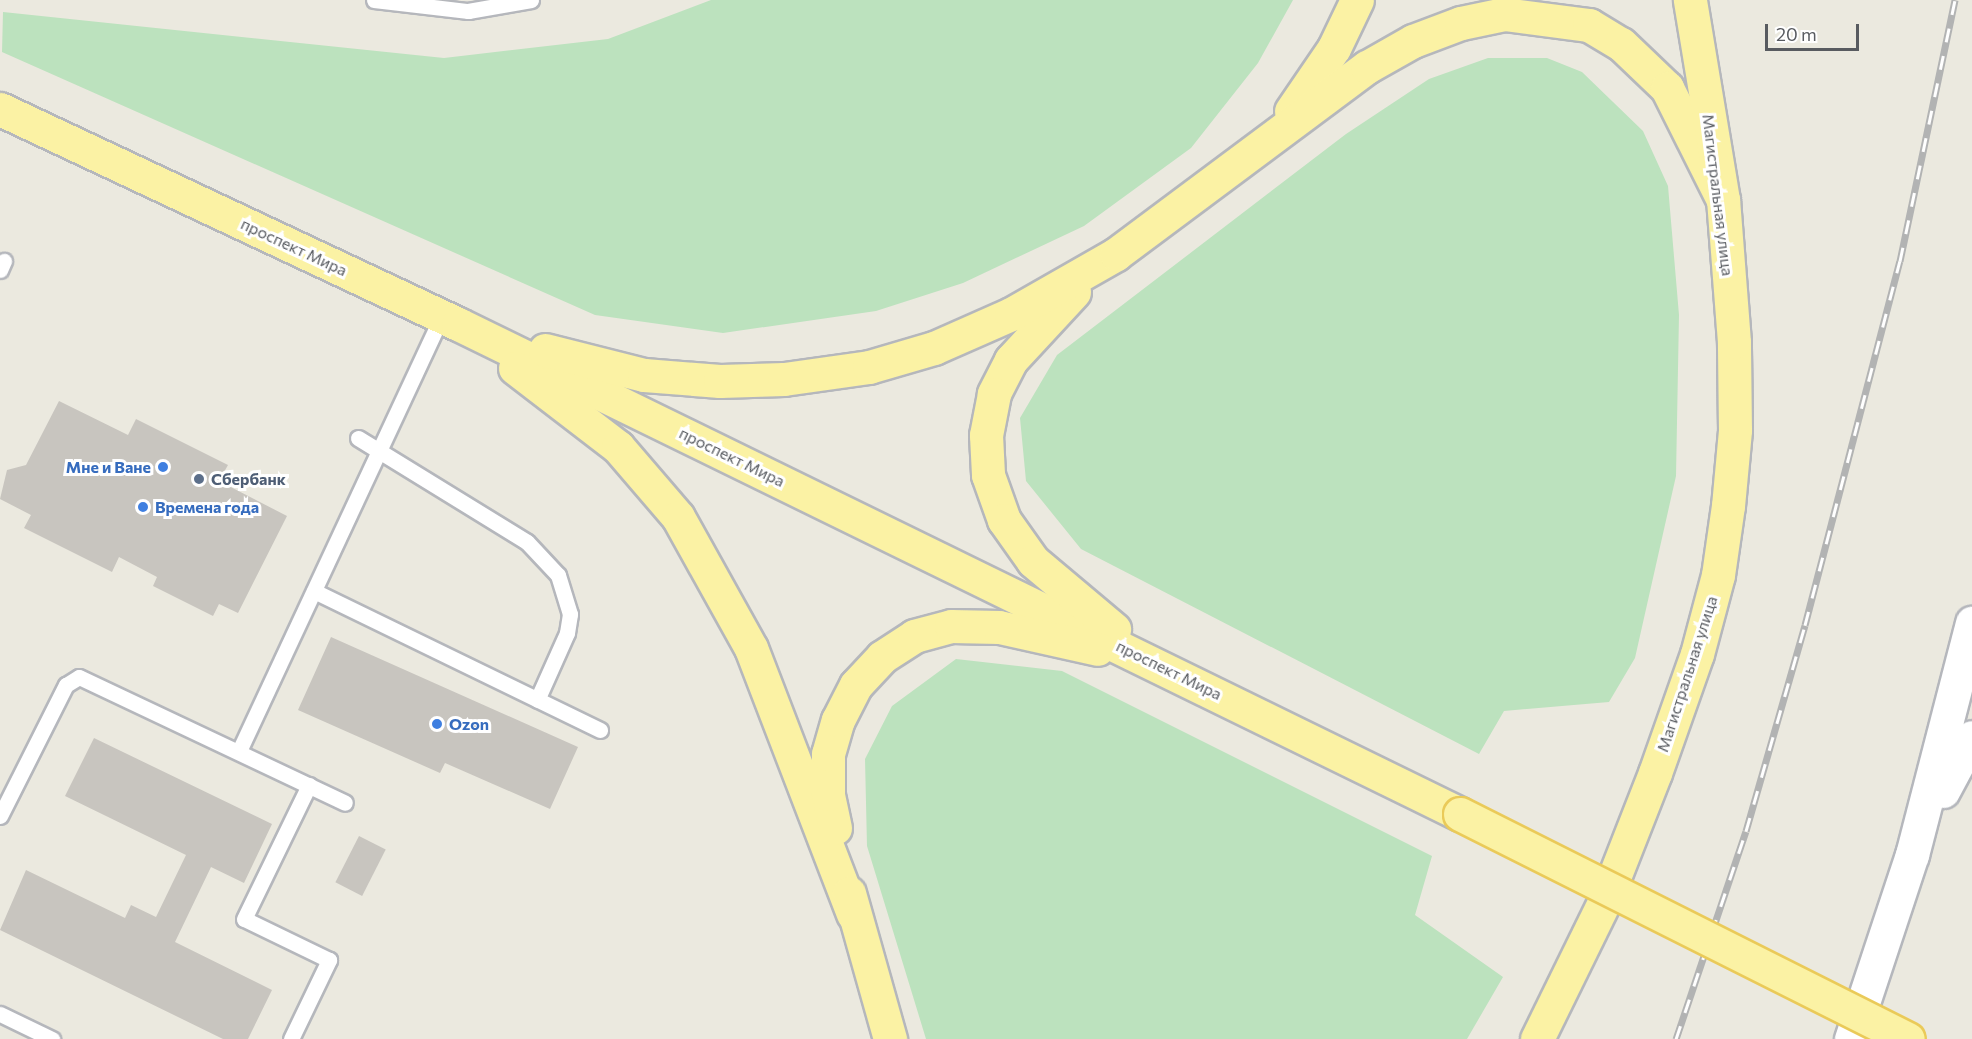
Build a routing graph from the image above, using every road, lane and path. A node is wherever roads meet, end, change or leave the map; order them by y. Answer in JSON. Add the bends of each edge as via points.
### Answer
{"nodes":[{"id":1,"x":374,"y":0,"type":"edge"},
{"id":2,"x":531,"y":0,"type":"edge"},
{"id":3,"x":1357,"y":0,"type":"edge"},
{"id":4,"x":1690,"y":0,"type":"edge"},
{"id":5,"x":470,"y":5,"type":"edge"},
{"id":6,"x":0,"y":109,"type":"edge"},
{"id":7,"x":1276,"y":131,"type":"junction"},
{"id":8,"x":1723,"y":200,"type":"junction"},
{"id":9,"x":1116,"y":254,"type":"junction"},
{"id":10,"x":450,"y":321,"type":"junction"},
{"id":11,"x":358,"y":438,"type":"dead end"},
{"id":12,"x":379,"y":448,"type":"junction"},
{"id":13,"x":314,"y":591,"type":"junction"},
{"id":14,"x":1972,"y":623,"type":"edge"},
{"id":15,"x":1152,"y":661,"type":"junction"},
{"id":16,"x":537,"y":700,"type":"junction"},
{"id":17,"x":600,"y":730,"type":"dead end"},
{"id":18,"x":1972,"y":737,"type":"edge"},
{"id":19,"x":238,"y":751,"type":"junction"},
{"id":20,"x":309,"y":786,"type":"junction"},
{"id":21,"x":345,"y":803,"type":"dead end"},
{"id":22,"x":0,"y":816,"type":"edge"},
{"id":23,"x":1912,"y":855,"type":"junction"},
{"id":24,"x":853,"y":915,"type":"junction"},
{"id":25,"x":879,"y":1005,"type":"junction"},
{"id":26,"x":0,"y":1014,"type":"edge"},
{"id":27,"x":52,"y":1039,"type":"edge"},
{"id":28,"x":291,"y":1039,"type":"edge"},
{"id":29,"x":877,"y":1039,"type":"edge"},
{"id":30,"x":890,"y":1039,"type":"edge"},
{"id":31,"x":1537,"y":1039,"type":"edge"},
{"id":32,"x":1851,"y":1039,"type":"edge"},
{"id":33,"x":1908,"y":1039,"type":"edge"}],
"edges":[{"from":1,"to":5,"type":"lane"},
{"from":2,"to":5,"type":"lane"},
{"from":3,"to":7,"type":"main road","via":[[1334,48]]},
{"from":4,"to":8,"type":"main road","name":"Магистральная улица"},
{"from":6,"to":10,"type":"main road","name":"проспект Мира"},
{"from":7,"to":8,"type":"main road","via":[[1367,67],[1413,41],[1461,23],[1504,14],[1551,17],[1589,25],[1645,64],[1688,125]]},
{"from":7,"to":9,"type":"main road","via":[[1182,209]]},
{"from":8,"to":31,"type":"main road","name":"Магистральная улица","via":[[1734,342],[1735,430],[1718,575],[1697,654],[1610,888]]},
{"from":9,"to":10,"type":"main road","via":[[1011,314],[934,348],[869,367],[784,379],[720,381],[644,375]]},
{"from":9,"to":15,"type":"main road","via":[[1047,317],[1011,360],[994,394],[986,435],[988,475],[1004,520],[1034,561]]},
{"from":10,"to":12,"type":"lane"},
{"from":10,"to":15,"type":"main road","name":"проспект Мира"},
{"from":10,"to":24,"type":"main road","via":[[618,447],[678,517],[751,648]]},
{"from":11,"to":12,"type":"lane"},
{"from":12,"to":13,"type":"lane"},
{"from":12,"to":16,"type":"lane","via":[[527,542],[558,575],[570,614],[567,633]]},
{"from":13,"to":16,"type":"lane"},
{"from":13,"to":19,"type":"lane"},
{"from":14,"to":23,"type":"main road"},
{"from":15,"to":24,"type":"main road","via":[[999,627],[951,626],[914,636],[882,657],[856,685],[838,720],[828,754],[828,794]]},
{"from":15,"to":33,"type":"main road","name":"проспект Мира","bridge":true},
{"from":16,"to":17,"type":"lane"},
{"from":18,"to":23,"type":"main road"},
{"from":19,"to":20,"type":"lane"},
{"from":19,"to":22,"type":"lane","via":[[79,677],[66,685]]},
{"from":20,"to":21,"type":"lane"},
{"from":20,"to":28,"type":"lane","via":[[244,919],[328,960]]},
{"from":23,"to":32,"type":"main road"},
{"from":24,"to":25,"type":"main road"},
{"from":25,"to":29,"type":"lane"},
{"from":25,"to":30,"type":"main road"},
{"from":26,"to":27,"type":"lane"}]}
